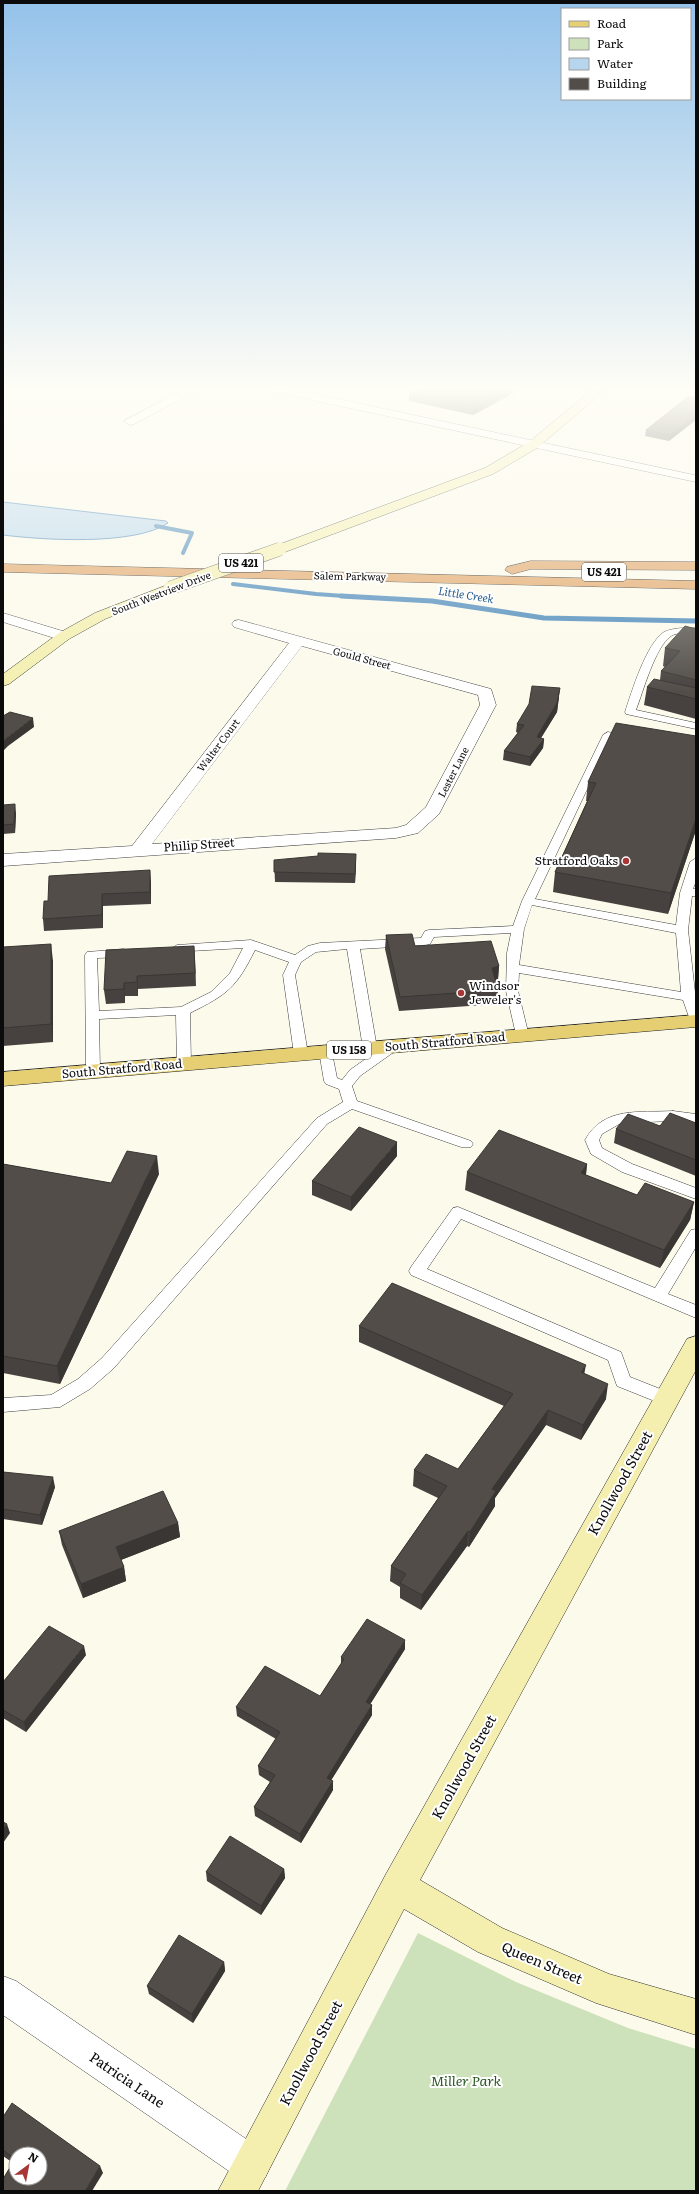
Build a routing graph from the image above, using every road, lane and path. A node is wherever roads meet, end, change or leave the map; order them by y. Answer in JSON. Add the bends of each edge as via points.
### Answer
{"nodes":[{"id":1,"x":447,"y":488,"type":"edge"},
{"id":2,"x":3,"y":558,"type":"edge"},
{"id":3,"x":696,"y":566,"type":"edge"},
{"id":4,"x":3,"y":568,"type":"edge"},
{"id":5,"x":512,"y":570,"type":"junction"},
{"id":6,"x":696,"y":574,"type":"edge"},
{"id":7,"x":522,"y":580,"type":"junction"},
{"id":8,"x":696,"y":585,"type":"edge"},
{"id":9,"x":696,"y":594,"type":"edge"},
{"id":10,"x":3,"y":617,"type":"edge"},
{"id":11,"x":239,"y":624,"type":"dead end"},
{"id":12,"x":696,"y":631,"type":"edge"},
{"id":13,"x":64,"y":636,"type":"junction"},
{"id":14,"x":298,"y":641,"type":"junction"},
{"id":15,"x":3,"y":681,"type":"edge"},
{"id":16,"x":485,"y":692,"type":"joint"},
{"id":17,"x":696,"y":726,"type":"edge"},
{"id":18,"x":637,"y":740,"type":"edge"},
{"id":19,"x":396,"y":833,"type":"joint"},
{"id":20,"x":138,"y":849,"type":"junction"},
{"id":21,"x":3,"y":860,"type":"edge"},
{"id":22,"x":696,"y":862,"type":"edge"},
{"id":23,"x":691,"y":892,"type":"edge"},
{"id":24,"x":528,"y":901,"type":"junction"},
{"id":25,"x":518,"y":929,"type":"junction"},
{"id":26,"x":682,"y":930,"type":"junction"},
{"id":27,"x":251,"y":944,"type":"junction"},
{"id":28,"x":353,"y":945,"type":"junction"},
{"id":29,"x":167,"y":950,"type":"edge"},
{"id":30,"x":137,"y":952,"type":"edge"},
{"id":31,"x":296,"y":960,"type":"junction"},
{"id":32,"x":691,"y":967,"type":"edge"},
{"id":33,"x":512,"y":968,"type":"junction"},
{"id":34,"x":688,"y":997,"type":"junction"},
{"id":35,"x":183,"y":1011,"type":"junction"},
{"id":36,"x":93,"y":1015,"type":"junction"},
{"id":37,"x":696,"y":1017,"type":"edge"},
{"id":38,"x":696,"y":1021,"type":"edge"},
{"id":39,"x":522,"y":1036,"type":"junction"},
{"id":40,"x":393,"y":1046,"type":"junction"},
{"id":41,"x":370,"y":1048,"type":"junction"},
{"id":42,"x":326,"y":1051,"type":"junction"},
{"id":43,"x":302,"y":1054,"type":"junction"},
{"id":44,"x":184,"y":1064,"type":"junction"},
{"id":45,"x":93,"y":1071,"type":"junction"},
{"id":46,"x":3,"y":1079,"type":"edge"},
{"id":47,"x":345,"y":1086,"type":"junction"},
{"id":48,"x":351,"y":1104,"type":"junction"},
{"id":49,"x":696,"y":1119,"type":"edge"},
{"id":50,"x":466,"y":1144,"type":"dead end"},
{"id":51,"x":696,"y":1194,"type":"edge"},
{"id":52,"x":696,"y":1234,"type":"edge"},
{"id":53,"x":659,"y":1296,"type":"junction"},
{"id":54,"x":696,"y":1312,"type":"edge"},
{"id":55,"x":696,"y":1346,"type":"edge"},
{"id":56,"x":667,"y":1399,"type":"junction"},
{"id":57,"x":3,"y":1405,"type":"edge"},
{"id":58,"x":398,"y":1886,"type":"junction"},
{"id":59,"x":3,"y":1994,"type":"edge"},
{"id":60,"x":696,"y":2017,"type":"edge"},
{"id":61,"x":245,"y":2178,"type":"edge"}],
"edges":[{"from":1,"to":13,"type":"street","name":"South Westview Drive","bridge":true,"via":[[170,588],[106,614]]},
{"from":2,"to":5,"type":"highway","name":"Salem Parkway","number":"US 421"},
{"from":3,"to":5,"type":"highway","via":[[531,565]]},
{"from":4,"to":7,"type":"highway","name":"Salem Parkway","number":"US 421"},
{"from":5,"to":6,"type":"highway","name":"Salem Parkway","number":"US 421"},
{"from":7,"to":8,"type":"highway","name":"Salem Parkway","number":"US 421"},
{"from":7,"to":9,"type":"highway","via":[[542,586]]},
{"from":10,"to":13,"type":"street"},
{"from":11,"to":14,"type":"street","name":"Gould Street"},
{"from":12,"to":17,"type":"lane","via":[[686,630],[668,634],[658,645],[643,690],[630,712]]},
{"from":13,"to":15,"type":"street","name":"South Westview Drive"},
{"from":14,"to":16,"type":"street","name":"Gould Street"},
{"from":14,"to":20,"type":"street","name":"Walter Court"},
{"from":16,"to":19,"type":"street","name":"Lester Lane","via":[[488,705],[433,810],[412,829]]},
{"from":18,"to":24,"type":"lane","via":[[608,735]]},
{"from":19,"to":20,"type":"street","name":"Philip Street"},
{"from":20,"to":21,"type":"street","name":"Philip Street"},
{"from":22,"to":23,"type":"lane"},
{"from":23,"to":26,"type":"lane"},
{"from":24,"to":25,"type":"lane"},
{"from":24,"to":26,"type":"lane"},
{"from":25,"to":28,"type":"lane","via":[[429,934],[426,941]]},
{"from":25,"to":33,"type":"lane"},
{"from":26,"to":32,"type":"lane"},
{"from":27,"to":29,"type":"lane"},
{"from":27,"to":31,"type":"lane"},
{"from":27,"to":35,"type":"lane","via":[[236,975],[216,995]]},
{"from":28,"to":31,"type":"lane","via":[[312,949]]},
{"from":28,"to":41,"type":"lane"},
{"from":30,"to":36,"type":"lane","via":[[91,955]]},
{"from":31,"to":43,"type":"lane","via":[[290,975]]},
{"from":32,"to":34,"type":"lane"},
{"from":33,"to":34,"type":"lane"},
{"from":33,"to":39,"type":"lane","via":[[512,991]]},
{"from":34,"to":37,"type":"lane"},
{"from":35,"to":36,"type":"lane"},
{"from":35,"to":44,"type":"lane"},
{"from":36,"to":45,"type":"lane"},
{"from":38,"to":39,"type":"main road","name":"South Stratford Road","number":"US 158"},
{"from":39,"to":40,"type":"main road","name":"South Stratford Road","number":"US 158"},
{"from":40,"to":41,"type":"main road","name":"South Stratford Road","number":"US 158"},
{"from":40,"to":47,"type":"lane","via":[[355,1074]]},
{"from":41,"to":42,"type":"main road","name":"South Stratford Road","number":"US 158"},
{"from":42,"to":43,"type":"main road","name":"South Stratford Road","number":"US 158"},
{"from":42,"to":47,"type":"lane","via":[[331,1081]]},
{"from":43,"to":44,"type":"main road","name":"South Stratford Road","number":"US 158"},
{"from":44,"to":45,"type":"main road","name":"South Stratford Road","number":"US 158"},
{"from":45,"to":46,"type":"main road","name":"South Stratford Road","number":"US 158"},
{"from":47,"to":48,"type":"lane"},
{"from":48,"to":50,"type":"lane"},
{"from":48,"to":57,"type":"lane","via":[[322,1121],[108,1363],[84,1384],[54,1402]]},
{"from":49,"to":51,"type":"lane","via":[[673,1116],[618,1118],[597,1131],[592,1140],[596,1151],[627,1168]]},
{"from":52,"to":53,"type":"lane"},
{"from":53,"to":54,"type":"lane"},
{"from":53,"to":56,"type":"lane","via":[[458,1212],[417,1271],[615,1356],[623,1381]]},
{"from":55,"to":56,"type":"street","name":"Knollwood Street"},
{"from":56,"to":58,"type":"street","name":"Knollwood Street"},
{"from":58,"to":60,"type":"street","name":"Queen Street","via":[[490,1940],[608,1991]]},
{"from":58,"to":61,"type":"street","name":"Knollwood Street"},
{"from":59,"to":61,"type":"street","name":"Patricia Lane"}]}
